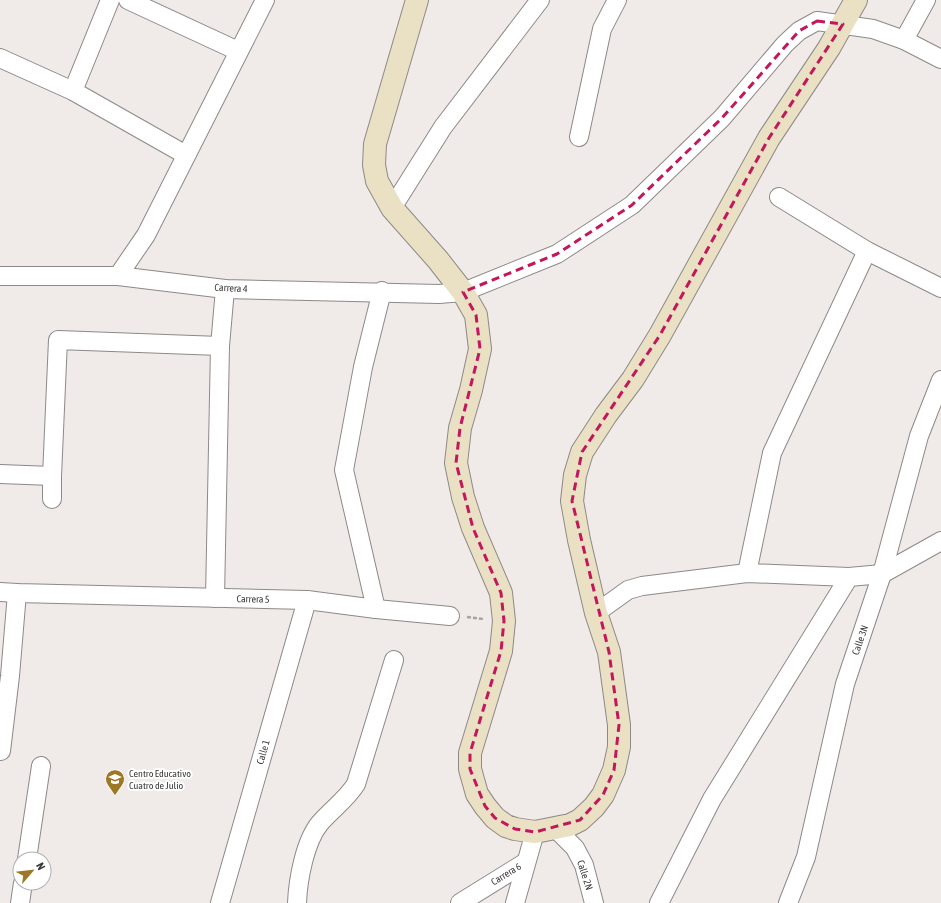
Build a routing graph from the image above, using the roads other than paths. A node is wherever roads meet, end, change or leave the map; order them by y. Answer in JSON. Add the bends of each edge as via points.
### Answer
{"nodes":[{"id":1,"x":110,"y":0,"type":"edge"},
{"id":2,"x":128,"y":0,"type":"edge"},
{"id":3,"x":264,"y":0,"type":"edge"},
{"id":4,"x":417,"y":0,"type":"edge"},
{"id":5,"x":540,"y":0,"type":"edge"},
{"id":6,"x":617,"y":0,"type":"edge"},
{"id":7,"x":856,"y":0,"type":"edge"},
{"id":8,"x":926,"y":0,"type":"edge"},
{"id":9,"x":843,"y":24,"type":"junction"},
{"id":10,"x":904,"y":40,"type":"junction"},
{"id":11,"x":238,"y":51,"type":"junction"},
{"id":12,"x":0,"y":58,"type":"edge"},
{"id":13,"x":941,"y":59,"type":"edge"},
{"id":14,"x":73,"y":91,"type":"junction"},
{"id":15,"x":579,"y":137,"type":"dead end"},
{"id":16,"x":186,"y":155,"type":"junction"},
{"id":17,"x":779,"y":197,"type":"dead end"},
{"id":18,"x":392,"y":208,"type":"junction"},
{"id":19,"x":867,"y":251,"type":"junction"},
{"id":20,"x":0,"y":276,"type":"edge"},
{"id":21,"x":118,"y":276,"type":"junction"},
{"id":22,"x":941,"y":288,"type":"edge"},
{"id":23,"x":225,"y":289,"type":"junction"},
{"id":24,"x":382,"y":291,"type":"junction"},
{"id":25,"x":463,"y":292,"type":"junction"},
{"id":26,"x":220,"y":346,"type":"junction"},
{"id":27,"x":941,"y":380,"type":"edge"},
{"id":28,"x":0,"y":474,"type":"edge"},
{"id":29,"x":52,"y":476,"type":"junction"},
{"id":30,"x":52,"y":499,"type":"dead end"},
{"id":31,"x":941,"y":541,"type":"edge"},
{"id":32,"x":747,"y":573,"type":"junction"},
{"id":33,"x":882,"y":574,"type":"junction"},
{"id":34,"x":849,"y":577,"type":"junction"},
{"id":35,"x":9,"y":592,"type":"edge"},
{"id":36,"x":215,"y":598,"type":"junction"},
{"id":37,"x":307,"y":600,"type":"junction"},
{"id":38,"x":376,"y":609,"type":"junction"},
{"id":39,"x":596,"y":613,"type":"junction"},
{"id":40,"x":450,"y":616,"type":"road end"},
{"id":41,"x":394,"y":660,"type":"dead end"},
{"id":42,"x":1,"y":751,"type":"edge"},
{"id":43,"x":41,"y":766,"type":"dead end"},
{"id":44,"x":545,"y":830,"type":"junction"},
{"id":45,"x":27,"y":851,"type":"edge"},
{"id":46,"x":526,"y":862,"type":"junction"},
{"id":47,"x":22,"y":891,"type":"edge"},
{"id":48,"x":20,"y":903,"type":"edge"},
{"id":49,"x":220,"y":903,"type":"edge"},
{"id":50,"x":297,"y":903,"type":"edge"},
{"id":51,"x":460,"y":903,"type":"edge"},
{"id":52,"x":515,"y":903,"type":"edge"},
{"id":53,"x":594,"y":903,"type":"edge"},
{"id":54,"x":659,"y":903,"type":"edge"},
{"id":55,"x":788,"y":903,"type":"edge"}],
"edges":[{"from":1,"to":14,"type":"street"},
{"from":2,"to":11,"type":"street"},
{"from":3,"to":11,"type":"street"},
{"from":4,"to":18,"type":"main road","via":[[375,144],[374,165],[377,181]]},
{"from":5,"to":18,"type":"street","via":[[443,127]]},
{"from":6,"to":15,"type":"street","via":[[602,29]]},
{"from":7,"to":9,"type":"main road"},
{"from":8,"to":10,"type":"street"},
{"from":9,"to":10,"type":"street","name":"Carrera 4","via":[[874,29]]},
{"from":9,"to":25,"type":"street","name":"Carrera 4","via":[[817,21],[799,31],[722,118],[632,205],[557,254]]},
{"from":9,"to":39,"type":"main road","via":[[769,138],[660,335],[582,452],[575,475],[572,501]]},
{"from":10,"to":13,"type":"street","name":"Carrera 4"},
{"from":11,"to":16,"type":"street"},
{"from":12,"to":14,"type":"street"},
{"from":14,"to":16,"type":"street"},
{"from":16,"to":21,"type":"street","via":[[146,235]]},
{"from":17,"to":19,"type":"street"},
{"from":18,"to":25,"type":"main road"},
{"from":19,"to":22,"type":"street"},
{"from":19,"to":32,"type":"street","via":[[772,453]]},
{"from":20,"to":21,"type":"street","name":"Carrera 4"},
{"from":21,"to":23,"type":"street","name":"Carrera 4"},
{"from":23,"to":24,"type":"street","name":"Carrera 4"},
{"from":23,"to":26,"type":"street"},
{"from":24,"to":25,"type":"street","name":"Carrera 4","via":[[439,294]]},
{"from":24,"to":38,"type":"street","via":[[363,367],[344,470]]},
{"from":25,"to":44,"type":"main road","via":[[476,315],[480,349],[460,428],[456,463],[473,528],[501,593],[504,621],[501,651],[470,753],[470,769],[477,794],[495,818],[515,829]]},
{"from":26,"to":29,"type":"street","via":[[58,340]]},
{"from":26,"to":36,"type":"street"},
{"from":27,"to":33,"type":"street","name":"Calle 3N","via":[[919,436]]},
{"from":28,"to":29,"type":"street"},
{"from":29,"to":30,"type":"street"},
{"from":31,"to":33,"type":"street"},
{"from":32,"to":34,"type":"street"},
{"from":32,"to":39,"type":"street","via":[[642,586],[628,590]]},
{"from":33,"to":34,"type":"street"},
{"from":33,"to":55,"type":"street","name":"Calle 3N","via":[[845,684],[806,857]]},
{"from":34,"to":54,"type":"street","via":[[712,800]]},
{"from":35,"to":36,"type":"street","name":"Carrera 5"},
{"from":35,"to":42,"type":"street","via":[[10,676]]},
{"from":36,"to":37,"type":"street","name":"Carrera 5"},
{"from":37,"to":38,"type":"street","name":"Carrera 5"},
{"from":37,"to":49,"type":"street","name":"Calle 1"},
{"from":38,"to":40,"type":"street","name":"Carrera 5"},
{"from":39,"to":44,"type":"main road","via":[[608,652],[619,725],[619,747],[614,770],[594,807],[580,820],[570,826]]},
{"from":41,"to":50,"type":"street","via":[[356,784],[347,798],[315,830],[309,843]]},
{"from":43,"to":45,"type":"street"},
{"from":44,"to":46,"type":"street","name":"Carrera 6"},
{"from":44,"to":53,"type":"street","name":"Calle 2N","via":[[575,848],[584,866]]},
{"from":46,"to":51,"type":"street","name":"Carrera 6"},
{"from":46,"to":52,"type":"street"},
{"from":47,"to":48,"type":"street"}]}
